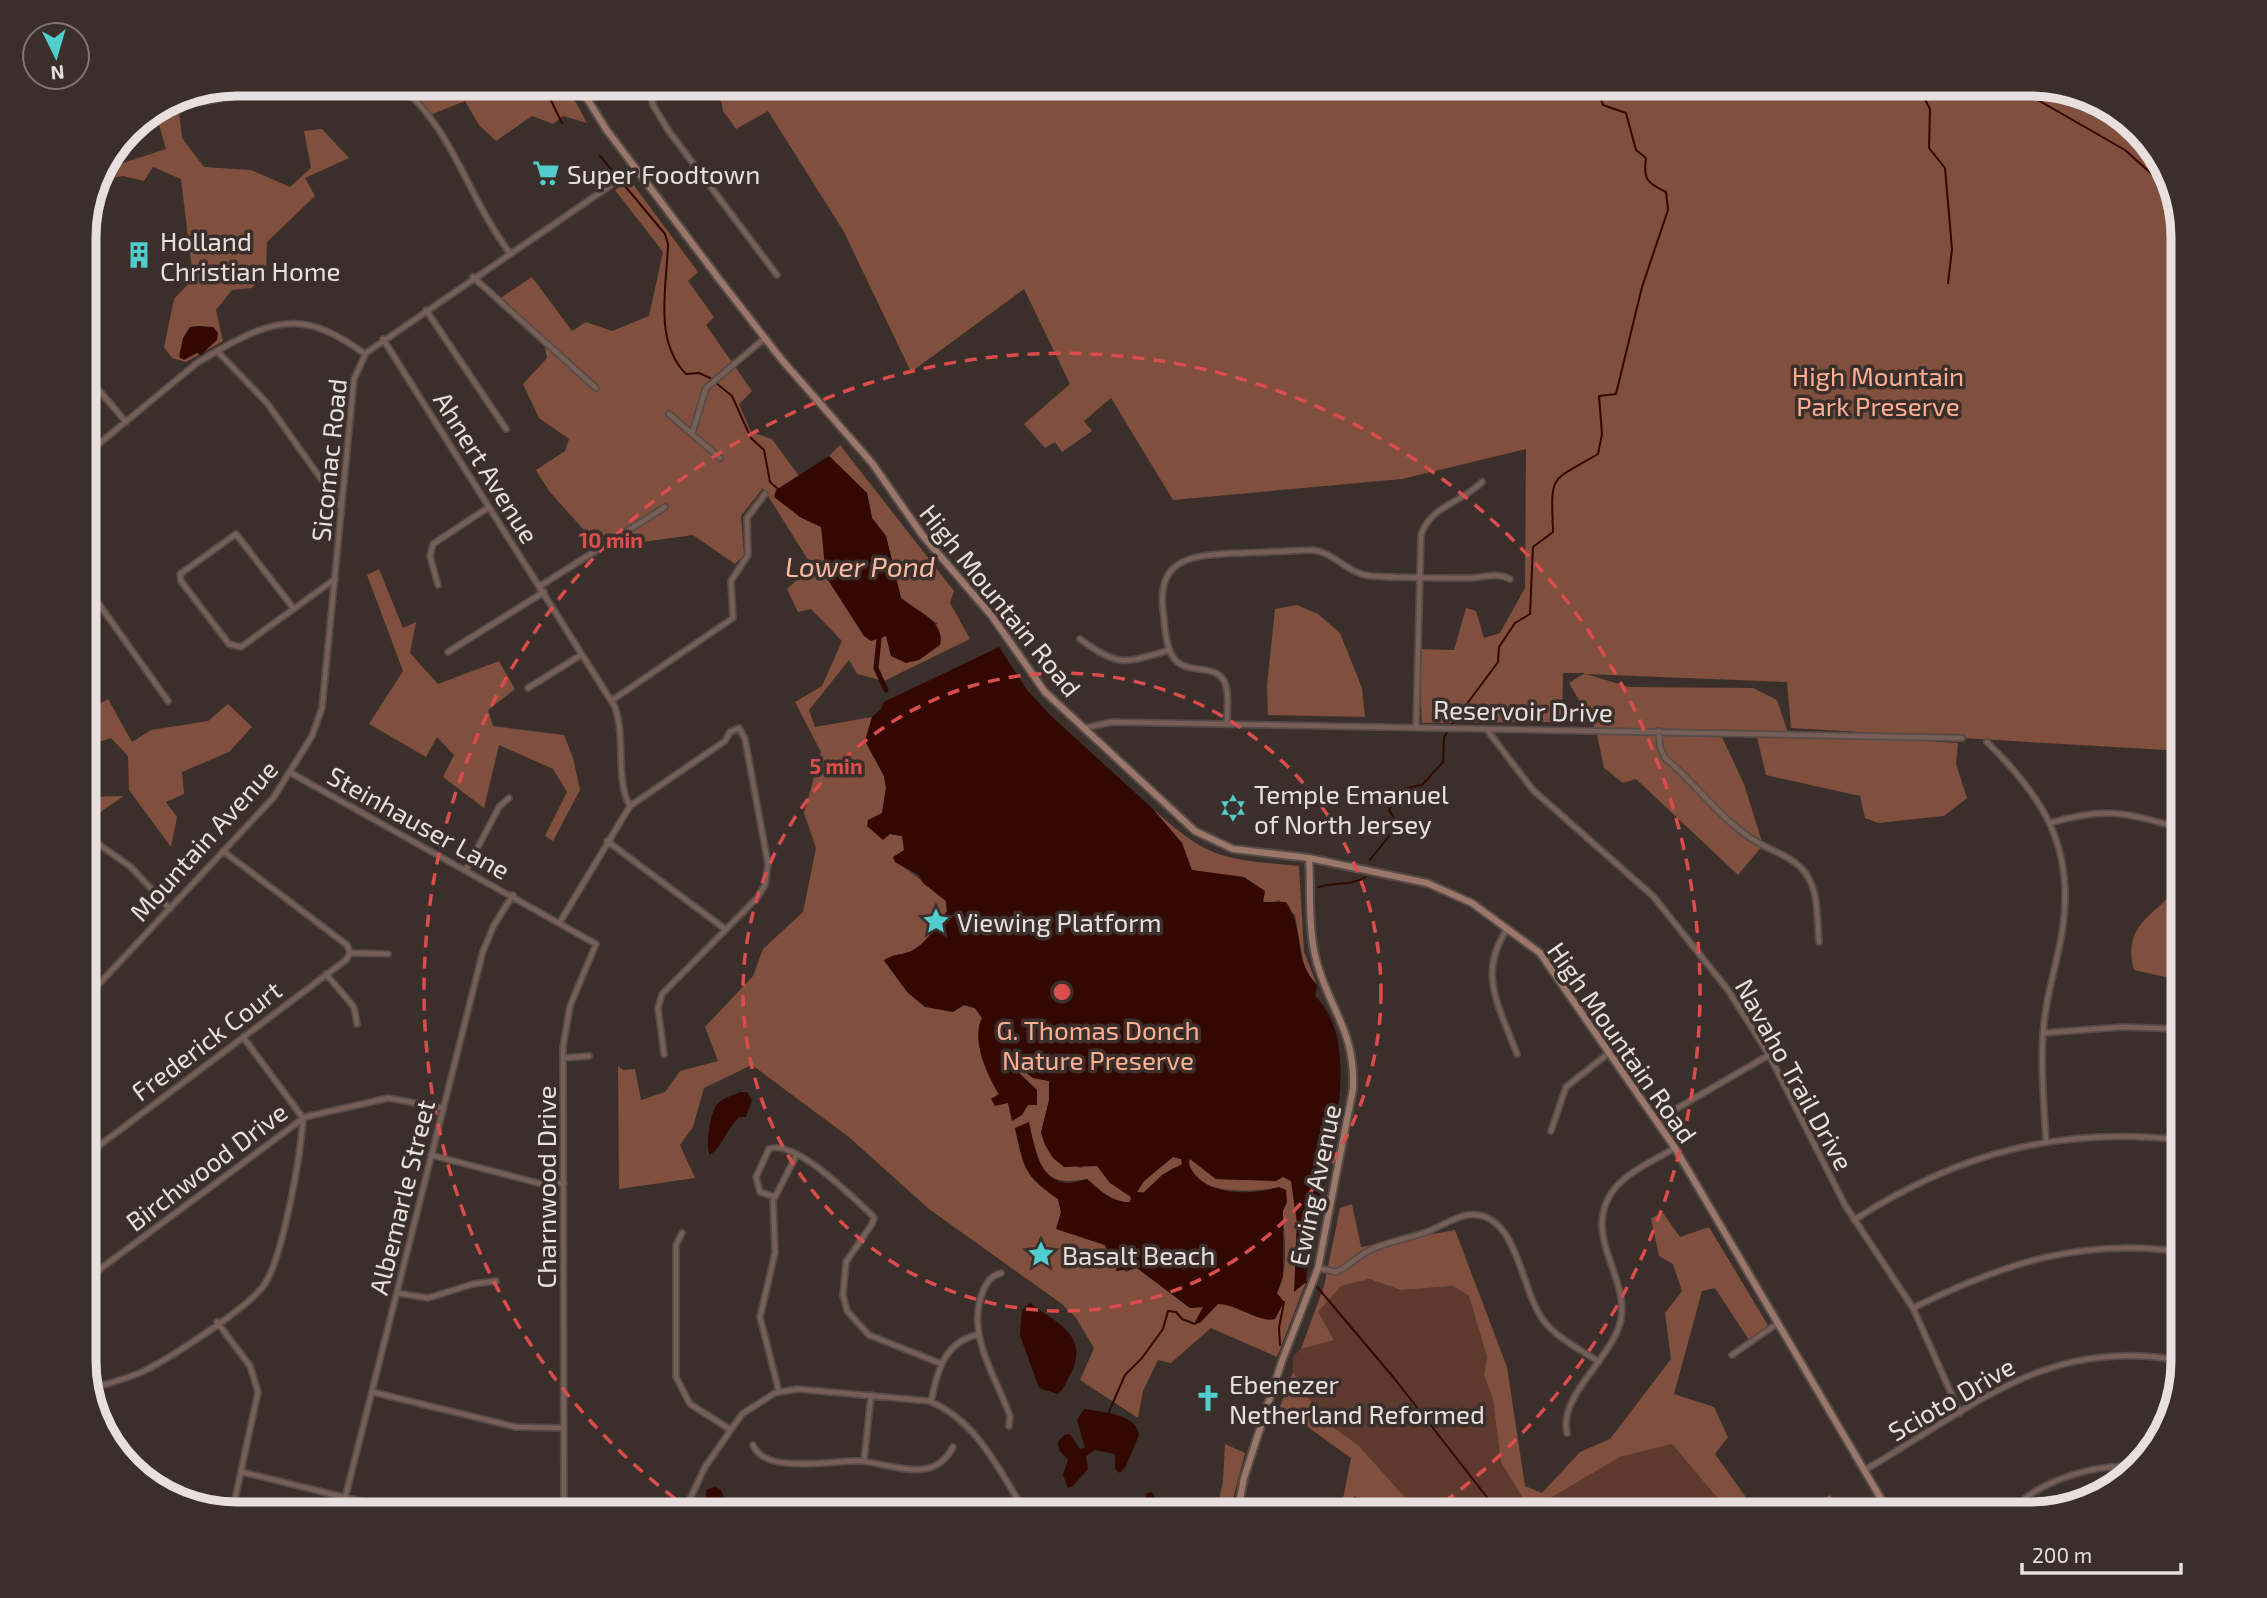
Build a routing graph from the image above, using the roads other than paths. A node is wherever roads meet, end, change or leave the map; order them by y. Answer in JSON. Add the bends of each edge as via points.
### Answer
{"nodes":[{"id":1,"x":411,"y":97,"type":"edge"},
{"id":2,"x":586,"y":97,"type":"edge"},
{"id":3,"x":652,"y":97,"type":"edge"},
{"id":4,"x":218,"y":98,"type":"edge"},
{"id":5,"x":195,"y":103,"type":"edge"},
{"id":6,"x":636,"y":168,"type":"junction"},
{"id":7,"x":510,"y":253,"type":"junction"},
{"id":8,"x":776,"y":275,"type":"dead end"},
{"id":9,"x":474,"y":277,"type":"junction"},
{"id":10,"x":426,"y":310,"type":"junction"},
{"id":11,"x":765,"y":338,"type":"junction"},
{"id":12,"x":383,"y":339,"type":"junction"},
{"id":13,"x":217,"y":351,"type":"junction"},
{"id":14,"x":365,"y":354,"type":"junction"},
{"id":15,"x":97,"y":388,"type":"edge"},
{"id":16,"x":596,"y":388,"type":"dead end"},
{"id":17,"x":669,"y":414,"type":"dead end"},
{"id":18,"x":126,"y":422,"type":"junction"},
{"id":19,"x":506,"y":429,"type":"dead end"},
{"id":20,"x":692,"y":434,"type":"junction"},
{"id":21,"x":97,"y":445,"type":"edge"},
{"id":22,"x":720,"y":458,"type":"dead end"},
{"id":23,"x":1482,"y":482,"type":"dead end"},
{"id":24,"x":765,"y":494,"type":"dead end"},
{"id":25,"x":342,"y":507,"type":"junction"},
{"id":26,"x":665,"y":507,"type":"dead end"},
{"id":27,"x":489,"y":508,"type":"junction"},
{"id":28,"x":1420,"y":576,"type":"junction"},
{"id":29,"x":335,"y":579,"type":"junction"},
{"id":30,"x":1510,"y":579,"type":"dead end"},
{"id":31,"x":438,"y":585,"type":"dead end"},
{"id":32,"x":540,"y":586,"type":"junction"},
{"id":33,"x":544,"y":592,"type":"junction"},
{"id":34,"x":97,"y":601,"type":"edge"},
{"id":35,"x":294,"y":609,"type":"junction"},
{"id":36,"x":1080,"y":639,"type":"dead end"},
{"id":37,"x":1170,"y":650,"type":"junction"},
{"id":38,"x":448,"y":652,"type":"dead end"},
{"id":39,"x":581,"y":655,"type":"junction"},
{"id":40,"x":528,"y":688,"type":"dead end"},
{"id":41,"x":168,"y":701,"type":"dead end"},
{"id":42,"x":611,"y":701,"type":"junction"},
{"id":43,"x":1227,"y":724,"type":"junction"},
{"id":44,"x":1416,"y":727,"type":"junction"},
{"id":45,"x":1083,"y":728,"type":"junction"},
{"id":46,"x":314,"y":730,"type":"joint"},
{"id":47,"x":1486,"y":730,"type":"junction"},
{"id":48,"x":1660,"y":732,"type":"junction"},
{"id":49,"x":1962,"y":738,"type":"dead end"},
{"id":50,"x":1987,"y":742,"type":"dead end"},
{"id":51,"x":291,"y":773,"type":"junction"},
{"id":52,"x":509,"y":798,"type":"dead end"},
{"id":53,"x":630,"y":806,"type":"junction"},
{"id":54,"x":2050,"y":823,"type":"junction"},
{"id":55,"x":2171,"y":826,"type":"edge"},
{"id":56,"x":607,"y":841,"type":"junction"},
{"id":57,"x":97,"y":843,"type":"edge"},
{"id":58,"x":223,"y":851,"type":"junction"},
{"id":59,"x":1309,"y":858,"type":"junction"},
{"id":60,"x":466,"y":870,"type":"junction"},
{"id":61,"x":513,"y":895,"type":"junction"},
{"id":62,"x":529,"y":905,"type":"joint"},
{"id":63,"x":170,"y":909,"type":"junction"},
{"id":64,"x":560,"y":922,"type":"junction"},
{"id":65,"x":1509,"y":927,"type":"junction"},
{"id":66,"x":725,"y":929,"type":"junction"},
{"id":67,"x":1819,"y":942,"type":"dead end"},
{"id":68,"x":350,"y":953,"type":"junction"},
{"id":69,"x":388,"y":954,"type":"dead end"},
{"id":70,"x":326,"y":974,"type":"junction"},
{"id":71,"x":97,"y":986,"type":"edge"},
{"id":72,"x":357,"y":1024,"type":"dead end"},
{"id":73,"x":2171,"y":1029,"type":"edge"},
{"id":74,"x":2043,"y":1033,"type":"junction"},
{"id":75,"x":243,"y":1037,"type":"junction"},
{"id":76,"x":1611,"y":1052,"type":"junction"},
{"id":77,"x":664,"y":1054,"type":"dead end"},
{"id":78,"x":1517,"y":1054,"type":"dead end"},
{"id":79,"x":1769,"y":1055,"type":"junction"},
{"id":80,"x":589,"y":1056,"type":"dead end"},
{"id":81,"x":563,"y":1058,"type":"junction"},
{"id":82,"x":443,"y":1108,"type":"junction"},
{"id":83,"x":303,"y":1118,"type":"junction"},
{"id":84,"x":1657,"y":1120,"type":"junction"},
{"id":85,"x":1551,"y":1131,"type":"dead end"},
{"id":86,"x":2171,"y":1139,"type":"edge"},
{"id":87,"x":2046,"y":1143,"type":"junction"},
{"id":88,"x":97,"y":1147,"type":"edge"},
{"id":89,"x":1675,"y":1148,"type":"junction"},
{"id":90,"x":431,"y":1156,"type":"junction"},
{"id":91,"x":796,"y":1156,"type":"junction"},
{"id":92,"x":564,"y":1183,"type":"junction"},
{"id":93,"x":773,"y":1197,"type":"junction"},
{"id":94,"x":1854,"y":1220,"type":"junction"},
{"id":95,"x":682,"y":1233,"type":"dead end"},
{"id":96,"x":2171,"y":1251,"type":"edge"},
{"id":97,"x":1318,"y":1268,"type":"junction"},
{"id":98,"x":97,"y":1272,"type":"edge"},
{"id":99,"x":1001,"y":1273,"type":"dead end"},
{"id":100,"x":496,"y":1281,"type":"dead end"},
{"id":101,"x":397,"y":1293,"type":"junction"},
{"id":102,"x":1913,"y":1308,"type":"junction"},
{"id":103,"x":217,"y":1322,"type":"junction"},
{"id":104,"x":1778,"y":1322,"type":"junction"},
{"id":105,"x":977,"y":1335,"type":"junction"},
{"id":106,"x":1732,"y":1355,"type":"dead end"},
{"id":107,"x":2171,"y":1360,"type":"edge"},
{"id":108,"x":1600,"y":1362,"type":"junction"},
{"id":109,"x":942,"y":1364,"type":"junction"},
{"id":110,"x":99,"y":1386,"type":"edge"},
{"id":111,"x":372,"y":1392,"type":"junction"},
{"id":112,"x":779,"y":1392,"type":"junction"},
{"id":113,"x":871,"y":1395,"type":"junction"},
{"id":114,"x":931,"y":1402,"type":"junction"},
{"id":115,"x":1960,"y":1413,"type":"junction"},
{"id":116,"x":1009,"y":1426,"type":"dead end"},
{"id":117,"x":564,"y":1428,"type":"junction"},
{"id":118,"x":730,"y":1430,"type":"junction"},
{"id":119,"x":1567,"y":1433,"type":"dead end"},
{"id":120,"x":753,"y":1445,"type":"dead end"},
{"id":121,"x":953,"y":1447,"type":"dead end"},
{"id":122,"x":864,"y":1461,"type":"junction"},
{"id":123,"x":2123,"y":1467,"type":"edge"},
{"id":124,"x":1865,"y":1469,"type":"junction"},
{"id":125,"x":242,"y":1472,"type":"junction"},
{"id":126,"x":346,"y":1498,"type":"junction"},
{"id":127,"x":235,"y":1502,"type":"edge"},
{"id":128,"x":345,"y":1502,"type":"edge"},
{"id":129,"x":362,"y":1502,"type":"edge"},
{"id":130,"x":564,"y":1502,"type":"edge"},
{"id":131,"x":687,"y":1502,"type":"edge"},
{"id":132,"x":1019,"y":1502,"type":"edge"},
{"id":133,"x":1239,"y":1502,"type":"edge"},
{"id":134,"x":1883,"y":1502,"type":"edge"},
{"id":135,"x":2023,"y":1502,"type":"edge"}],
"edges":[{"from":1,"to":7,"type":"street","via":[[449,143]]},
{"from":2,"to":6,"type":"main road","name":"High Mountain Road"},
{"from":3,"to":8,"type":"street","via":[[667,130]]},
{"from":4,"to":5,"type":"street"},
{"from":6,"to":7,"type":"street","name":"Sicomac Road"},
{"from":6,"to":11,"type":"main road","name":"High Mountain Road"},
{"from":7,"to":9,"type":"street","name":"Sicomac Road"},
{"from":9,"to":10,"type":"street","name":"Sicomac Road"},
{"from":9,"to":16,"type":"street"},
{"from":10,"to":12,"type":"street","name":"Sicomac Road"},
{"from":10,"to":19,"type":"street"},
{"from":11,"to":20,"type":"street","via":[[713,380],[701,398]]},
{"from":11,"to":45,"type":"main road","name":"High Mountain Road","via":[[872,463],[1045,692]]},
{"from":12,"to":14,"type":"street","name":"Sicomac Road"},
{"from":12,"to":27,"type":"street","name":"Ahnert Avenue"},
{"from":13,"to":14,"type":"street","via":[[256,330],[295,324],[334,332]]},
{"from":13,"to":18,"type":"street"},
{"from":13,"to":25,"type":"street","via":[[267,403]]},
{"from":14,"to":25,"type":"street","name":"Sicomac Road","via":[[354,379]]},
{"from":15,"to":18,"type":"street"},
{"from":17,"to":20,"type":"street"},
{"from":18,"to":21,"type":"street"},
{"from":20,"to":22,"type":"street"},
{"from":23,"to":28,"type":"street","via":[[1428,520],[1421,541]]},
{"from":24,"to":42,"type":"street","via":[[747,518],[748,555],[731,581],[733,618]]},
{"from":25,"to":29,"type":"street","name":"Sicomac Road"},
{"from":26,"to":32,"type":"street"},
{"from":27,"to":31,"type":"street","via":[[433,544],[430,556]]},
{"from":27,"to":32,"type":"street","name":"Ahnert Avenue"},
{"from":28,"to":30,"type":"street"},
{"from":28,"to":37,"type":"street","via":[[1362,574],[1313,550],[1193,556],[1174,568],[1163,588]]},
{"from":28,"to":44,"type":"street"},
{"from":29,"to":35,"type":"street"},
{"from":29,"to":46,"type":"street","name":"Sicomac Road","via":[[323,698]]},
{"from":32,"to":33,"type":"street","name":"Ahnert Avenue"},
{"from":33,"to":38,"type":"street"},
{"from":33,"to":39,"type":"street","name":"Ahnert Avenue"},
{"from":34,"to":41,"type":"street"},
{"from":35,"to":35,"type":"street","via":[[236,534],[180,574],[233,647],[241,647]]},
{"from":36,"to":37,"type":"street","via":[[1101,656],[1117,661]]},
{"from":37,"to":43,"type":"street","via":[[1180,664],[1211,671],[1223,679]]},
{"from":39,"to":40,"type":"street"},
{"from":39,"to":42,"type":"street","name":"Ahnert Avenue"},
{"from":42,"to":53,"type":"street","name":"Ahnert Avenue","via":[[622,729],[624,792]]},
{"from":43,"to":44,"type":"street","name":"Reservoir Drive"},
{"from":43,"to":45,"type":"street","name":"Reservoir Drive","via":[[1112,722]]},
{"from":44,"to":47,"type":"street","name":"Reservoir Drive"},
{"from":45,"to":59,"type":"main road","name":"High Mountain Road","via":[[1211,841],[1242,851]]},
{"from":46,"to":51,"type":"street","name":"Mountain Avenue"},
{"from":47,"to":48,"type":"street","name":"Reservoir Drive"},
{"from":47,"to":79,"type":"street","name":"Navaho Trail Drive","via":[[1533,790],[1661,905],[1728,990]]},
{"from":48,"to":49,"type":"street","name":"Reservoir Drive"},
{"from":48,"to":67,"type":"street","via":[[1665,758],[1736,827],[1791,859],[1808,875],[1815,895]]},
{"from":50,"to":54,"type":"street","via":[[2029,786]]},
{"from":51,"to":58,"type":"street","name":"Mountain Avenue"},
{"from":51,"to":60,"type":"street","name":"Steinhauser Lane"},
{"from":52,"to":60,"type":"street","via":[[499,807]]},
{"from":53,"to":56,"type":"street"},
{"from":53,"to":66,"type":"street","via":[[739,727],[745,739],[768,871],[762,892]]},
{"from":54,"to":55,"type":"street","via":[[2114,811]]},
{"from":54,"to":74,"type":"street","via":[[2062,862],[2065,908]]},
{"from":56,"to":64,"type":"street"},
{"from":56,"to":66,"type":"street"},
{"from":57,"to":63,"type":"street","via":[[131,867]]},
{"from":58,"to":63,"type":"street","name":"Mountain Avenue"},
{"from":58,"to":68,"type":"street","via":[[347,945]]},
{"from":59,"to":65,"type":"main road","name":"High Mountain Road","via":[[1427,883],[1465,899]]},
{"from":59,"to":97,"type":"main road","name":"Ewing Avenue","via":[[1315,956],[1347,1035],[1353,1077]]},
{"from":60,"to":61,"type":"street","name":"Steinhauser Lane"},
{"from":61,"to":62,"type":"street","name":"Steinhauser Lane"},
{"from":61,"to":82,"type":"street","name":"Albemarle Street","via":[[483,951]]},
{"from":62,"to":64,"type":"street","name":"Charnwood Drive"},
{"from":63,"to":71,"type":"street","name":"Mountain Avenue"},
{"from":64,"to":81,"type":"street","name":"Charnwood Drive","via":[[593,940],[596,947],[570,1006]]},
{"from":65,"to":76,"type":"main road","name":"High Mountain Road","via":[[1549,964]]},
{"from":65,"to":78,"type":"street","via":[[1496,947],[1491,973]]},
{"from":66,"to":77,"type":"street","via":[[662,994],[658,1008]]},
{"from":68,"to":69,"type":"street"},
{"from":68,"to":70,"type":"street","name":"Frederick Court"},
{"from":70,"to":72,"type":"street","via":[[354,1006]]},
{"from":70,"to":75,"type":"street","name":"Frederick Court"},
{"from":73,"to":74,"type":"street"},
{"from":74,"to":87,"type":"street"},
{"from":75,"to":83,"type":"street"},
{"from":75,"to":88,"type":"street","name":"Frederick Court"},
{"from":76,"to":84,"type":"main road","name":"High Mountain Road"},
{"from":76,"to":85,"type":"street","via":[[1566,1087]]},
{"from":79,"to":84,"type":"street"},
{"from":79,"to":94,"type":"street","name":"Navaho Trail Drive"},
{"from":80,"to":81,"type":"street"},
{"from":81,"to":92,"type":"street","name":"Charnwood Drive"},
{"from":82,"to":83,"type":"street","name":"Birchwood Drive","via":[[388,1098]]},
{"from":82,"to":90,"type":"street","name":"Albemarle Street"},
{"from":83,"to":98,"type":"street","name":"Birchwood Drive"},
{"from":83,"to":103,"type":"street","via":[[299,1164],[269,1276],[252,1298]]},
{"from":84,"to":89,"type":"main road","name":"High Mountain Road"},
{"from":86,"to":87,"type":"street","via":[[2118,1137]]},
{"from":87,"to":94,"type":"street","via":[[1948,1168]]},
{"from":89,"to":104,"type":"main road","name":"High Mountain Road"},
{"from":89,"to":108,"type":"street","via":[[1619,1184],[1604,1207],[1602,1235],[1622,1311],[1614,1339]]},
{"from":90,"to":92,"type":"street","via":[[538,1183]]},
{"from":90,"to":101,"type":"street","name":"Albemarle Street"},
{"from":91,"to":93,"type":"street"},
{"from":91,"to":93,"type":"street","via":[[778,1147],[769,1149],[756,1184],[760,1192]]},
{"from":91,"to":109,"type":"street","via":[[818,1167],[874,1218],[846,1262],[842,1296],[847,1311],[869,1335]]},
{"from":92,"to":117,"type":"street","name":"Charnwood Drive"},
{"from":93,"to":112,"type":"street","via":[[775,1253],[760,1317]]},
{"from":94,"to":102,"type":"street","name":"Navaho Trail Drive"},
{"from":95,"to":118,"type":"street","via":[[676,1245],[676,1377],[691,1404]]},
{"from":96,"to":102,"type":"street","via":[[2102,1248],[2042,1257],[1984,1274]]},
{"from":97,"to":108,"type":"street","via":[[1336,1272],[1378,1246],[1461,1217],[1482,1216],[1509,1237],[1544,1321]]},
{"from":97,"to":133,"type":"main road","name":"Ewing Avenue","via":[[1274,1386]]},
{"from":99,"to":105,"type":"street","via":[[990,1278],[980,1300]]},
{"from":100,"to":101,"type":"street","via":[[473,1283],[428,1298]]},
{"from":101,"to":111,"type":"street","name":"Albemarle Street"},
{"from":102,"to":115,"type":"street","name":"Navaho Trail Drive"},
{"from":103,"to":110,"type":"street","via":[[146,1370]]},
{"from":103,"to":125,"type":"street","via":[[257,1383],[257,1408]]},
{"from":104,"to":106,"type":"street"},
{"from":104,"to":124,"type":"main road","name":"High Mountain Road"},
{"from":105,"to":109,"type":"street","via":[[954,1344]]},
{"from":105,"to":116,"type":"street","via":[[1010,1416]]},
{"from":107,"to":115,"type":"street","name":"Scioto Drive","via":[[2129,1355],[2075,1360],[2022,1376]]},
{"from":108,"to":119,"type":"street","via":[[1569,1407]]},
{"from":109,"to":114,"type":"street"},
{"from":111,"to":117,"type":"street","via":[[516,1427]]},
{"from":111,"to":126,"type":"street","name":"Albemarle Street"},
{"from":112,"to":113,"type":"street","via":[[797,1389]]},
{"from":112,"to":118,"type":"street","via":[[742,1414]]},
{"from":113,"to":114,"type":"street"},
{"from":113,"to":122,"type":"street"},
{"from":114,"to":132,"type":"street","via":[[974,1432]]},
{"from":115,"to":124,"type":"street","name":"Scioto Drive"},
{"from":117,"to":130,"type":"street","name":"Charnwood Drive"},
{"from":118,"to":131,"type":"street"},
{"from":120,"to":122,"type":"street","via":[[761,1456],[781,1463]]},
{"from":121,"to":122,"type":"street","via":[[939,1462],[913,1470]]},
{"from":123,"to":135,"type":"street","via":[[2074,1474]]},
{"from":124,"to":134,"type":"main road","name":"High Mountain Road"},
{"from":125,"to":126,"type":"street"},
{"from":125,"to":127,"type":"street"},
{"from":126,"to":128,"type":"street","name":"Albemarle Street"},
{"from":126,"to":129,"type":"street"}]}
